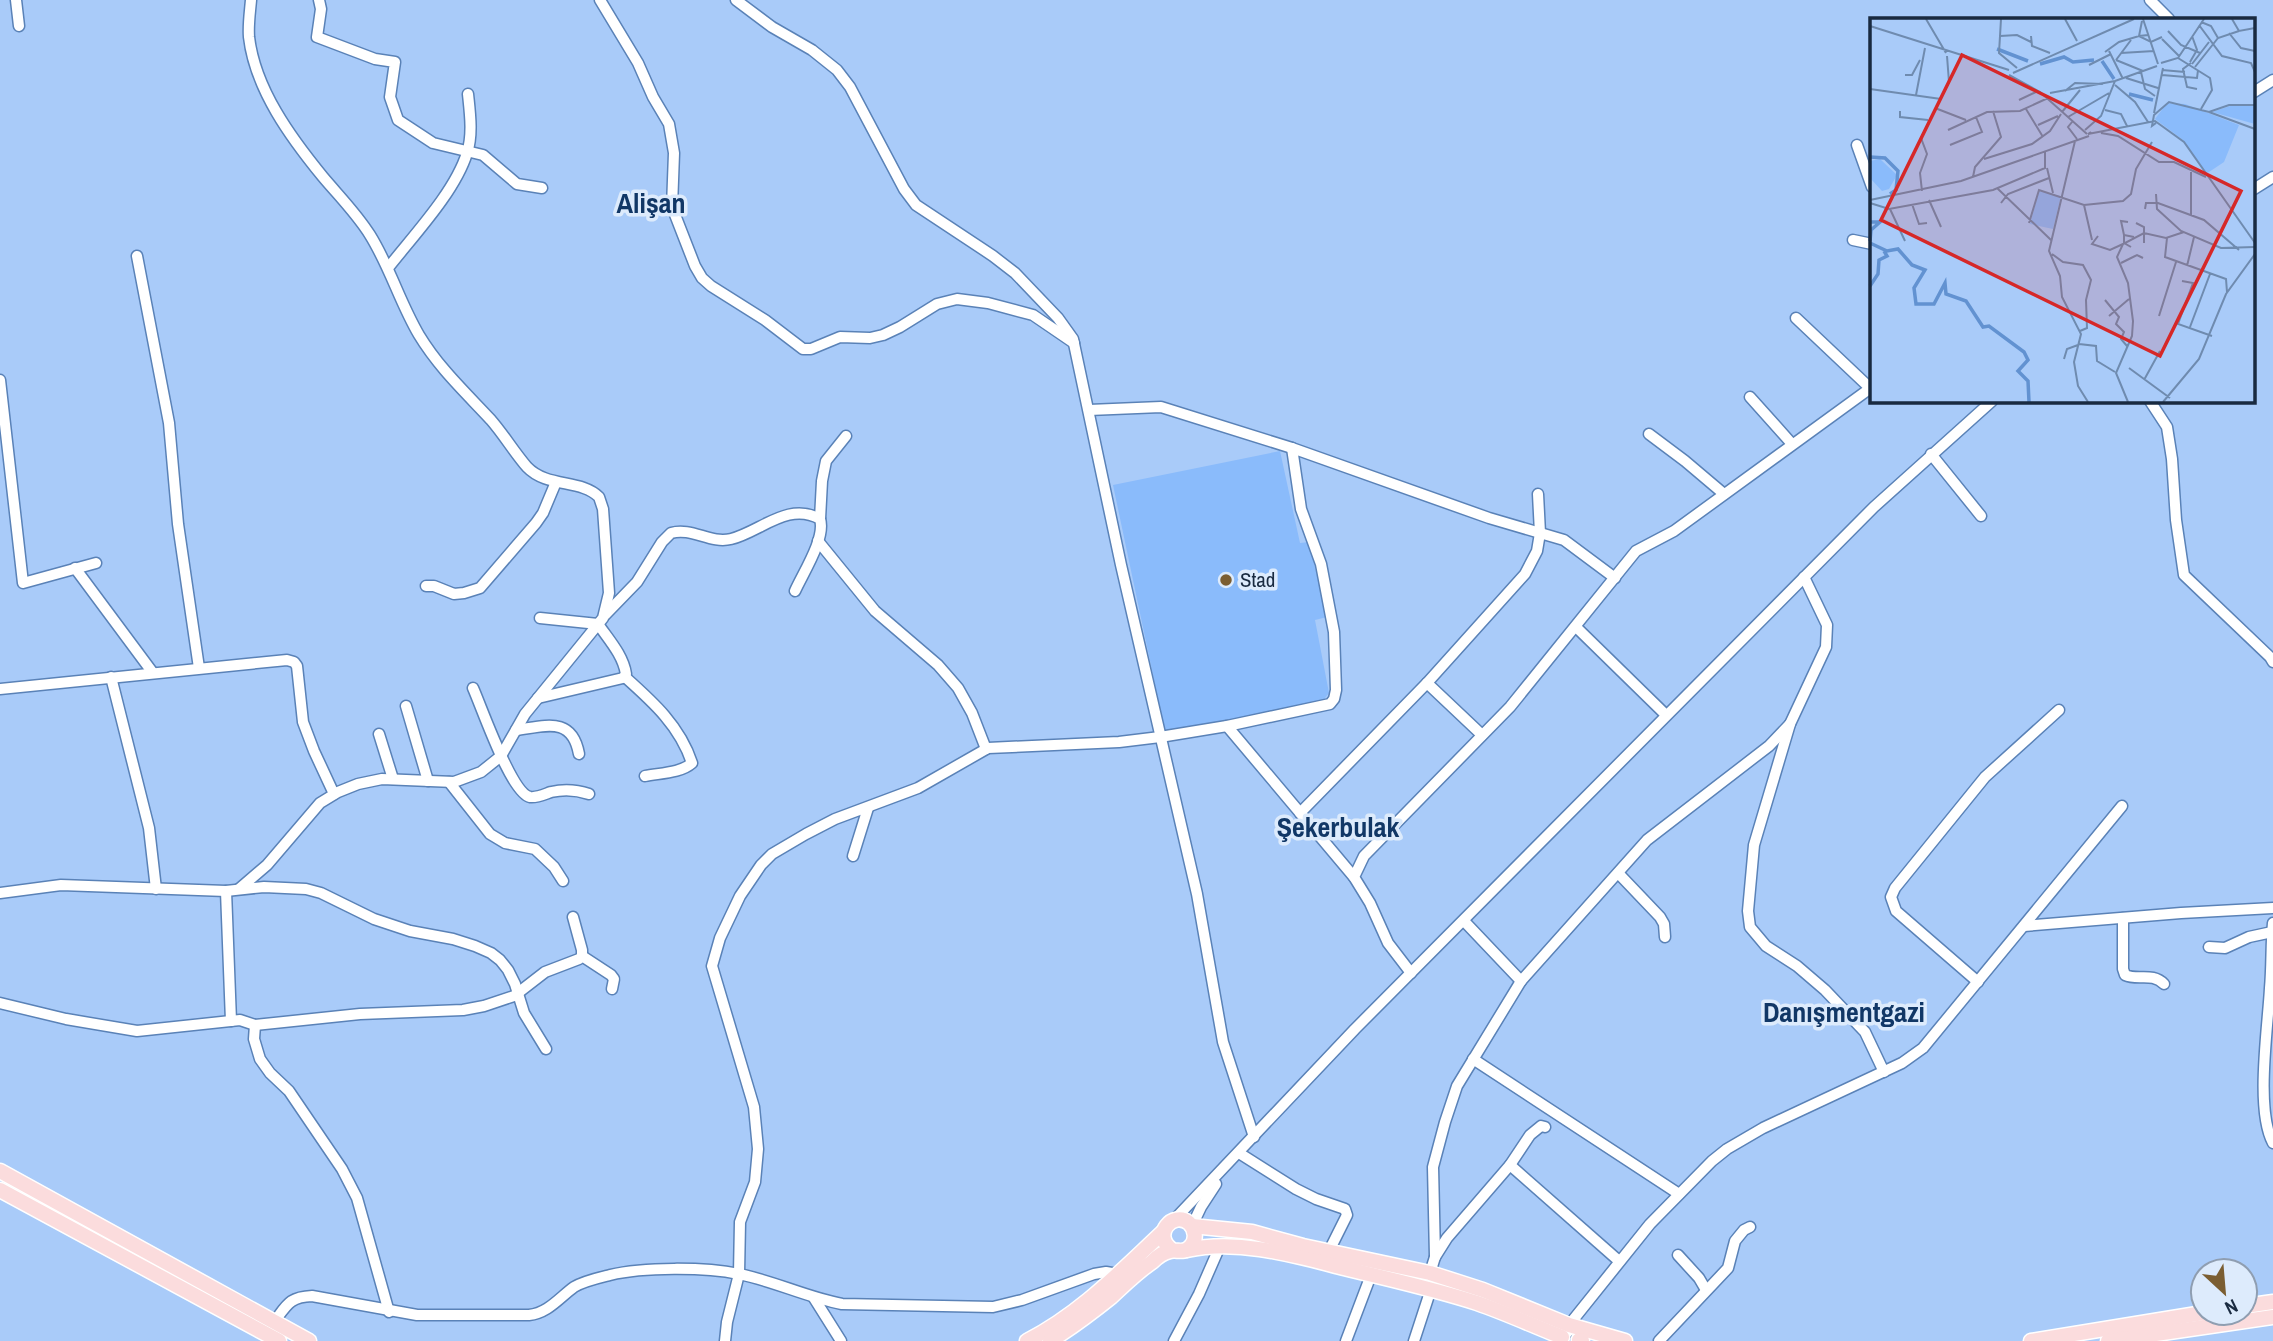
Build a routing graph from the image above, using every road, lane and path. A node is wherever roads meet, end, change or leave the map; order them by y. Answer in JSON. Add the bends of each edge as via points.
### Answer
{"nodes":[{"id":1,"x":16,"y":0,"type":"edge"},
{"id":2,"x":251,"y":0,"type":"edge"},
{"id":3,"x":319,"y":0,"type":"edge"},
{"id":4,"x":600,"y":0,"type":"edge"},
{"id":5,"x":736,"y":0,"type":"edge"},
{"id":6,"x":2150,"y":0,"type":"edge"},
{"id":7,"x":2168,"y":18,"type":"edge"},
{"id":8,"x":19,"y":26,"type":"dead end"},
{"id":9,"x":2273,"y":80,"type":"edge"},
{"id":10,"x":2256,"y":91,"type":"edge"},
{"id":11,"x":468,"y":94,"type":"dead end"},
{"id":12,"x":1857,"y":145,"type":"dead end"},
{"id":13,"x":468,"y":151,"type":"junction"},
{"id":14,"x":2273,"y":177,"type":"edge"},
{"id":15,"x":1870,"y":181,"type":"edge"},
{"id":16,"x":542,"y":188,"type":"dead end"},
{"id":17,"x":2256,"y":188,"type":"edge"},
{"id":18,"x":1853,"y":240,"type":"dead end"},
{"id":19,"x":1870,"y":244,"type":"edge"},
{"id":20,"x":137,"y":256,"type":"dead end"},
{"id":21,"x":388,"y":268,"type":"junction"},
{"id":22,"x":1796,"y":318,"type":"dead end"},
{"id":23,"x":1074,"y":343,"type":"junction"},
{"id":24,"x":0,"y":380,"type":"edge"},
{"id":25,"x":1870,"y":387,"type":"edge"},
{"id":26,"x":1870,"y":389,"type":"edge"},
{"id":27,"x":1750,"y":397,"type":"dead end"},
{"id":28,"x":1991,"y":402,"type":"edge"},
{"id":29,"x":2151,"y":402,"type":"edge"},
{"id":30,"x":1089,"y":410,"type":"junction"},
{"id":31,"x":1648,"y":434,"type":"dead end"},
{"id":32,"x":846,"y":436,"type":"dead end"},
{"id":33,"x":1792,"y":444,"type":"junction"},
{"id":34,"x":1292,"y":449,"type":"junction"},
{"id":35,"x":1931,"y":454,"type":"junction"},
{"id":36,"x":556,"y":482,"type":"junction"},
{"id":37,"x":1538,"y":494,"type":"dead end"},
{"id":38,"x":1724,"y":494,"type":"junction"},
{"id":39,"x":1981,"y":516,"type":"dead end"},
{"id":40,"x":820,"y":519,"type":"junction"},
{"id":41,"x":1540,"y":533,"type":"junction"},
{"id":42,"x":818,"y":541,"type":"junction"},
{"id":43,"x":96,"y":563,"type":"dead end"},
{"id":44,"x":75,"y":568,"type":"junction"},
{"id":45,"x":1804,"y":577,"type":"junction"},
{"id":46,"x":1615,"y":578,"type":"junction"},
{"id":47,"x":426,"y":586,"type":"dead end"},
{"id":48,"x":795,"y":591,"type":"dead end"},
{"id":49,"x":540,"y":618,"type":"dead end"},
{"id":50,"x":600,"y":621,"type":"junction"},
{"id":51,"x":1576,"y":627,"type":"junction"},
{"id":52,"x":2273,"y":662,"type":"edge"},
{"id":53,"x":199,"y":667,"type":"junction"},
{"id":54,"x":153,"y":673,"type":"junction"},
{"id":55,"x":111,"y":677,"type":"junction"},
{"id":56,"x":625,"y":677,"type":"junction"},
{"id":57,"x":1427,"y":683,"type":"junction"},
{"id":58,"x":473,"y":688,"type":"dead end"},
{"id":59,"x":0,"y":690,"type":"edge"},
{"id":60,"x":538,"y":698,"type":"junction"},
{"id":61,"x":406,"y":706,"type":"dead end"},
{"id":62,"x":2059,"y":710,"type":"dead end"},
{"id":63,"x":1666,"y":715,"type":"junction"},
{"id":64,"x":1790,"y":724,"type":"junction"},
{"id":65,"x":1227,"y":726,"type":"junction"},
{"id":66,"x":516,"y":730,"type":"junction"},
{"id":67,"x":379,"y":734,"type":"dead end"},
{"id":68,"x":1482,"y":735,"type":"junction"},
{"id":69,"x":1160,"y":737,"type":"junction"},
{"id":70,"x":986,"y":749,"type":"junction"},
{"id":71,"x":579,"y":754,"type":"dead end"},
{"id":72,"x":501,"y":756,"type":"junction"},
{"id":73,"x":645,"y":776,"type":"dead end"},
{"id":74,"x":393,"y":779,"type":"junction"},
{"id":75,"x":428,"y":781,"type":"junction"},
{"id":76,"x":449,"y":782,"type":"junction"},
{"id":77,"x":334,"y":794,"type":"junction"},
{"id":78,"x":589,"y":794,"type":"dead end"},
{"id":79,"x":2122,"y":806,"type":"dead end"},
{"id":80,"x":868,"y":808,"type":"junction"},
{"id":81,"x":1300,"y":813,"type":"junction"},
{"id":82,"x":853,"y":856,"type":"dead end"},
{"id":83,"x":1619,"y":874,"type":"junction"},
{"id":84,"x":1354,"y":877,"type":"junction"},
{"id":85,"x":563,"y":881,"type":"dead end"},
{"id":86,"x":156,"y":889,"type":"junction"},
{"id":87,"x":239,"y":889,"type":"junction"},
{"id":88,"x":226,"y":891,"type":"junction"},
{"id":89,"x":0,"y":893,"type":"edge"},
{"id":90,"x":2273,"y":908,"type":"edge"},
{"id":91,"x":573,"y":917,"type":"dead end"},
{"id":92,"x":2123,"y":918,"type":"junction"},
{"id":93,"x":1464,"y":921,"type":"junction"},
{"id":94,"x":2024,"y":926,"type":"junction"},
{"id":95,"x":2273,"y":927,"type":"edge"},
{"id":96,"x":1665,"y":937,"type":"dead end"},
{"id":97,"x":2209,"y":947,"type":"dead end"},
{"id":98,"x":582,"y":956,"type":"junction"},
{"id":99,"x":1410,"y":973,"type":"junction"},
{"id":100,"x":1521,"y":981,"type":"junction"},
{"id":101,"x":1978,"y":982,"type":"junction"},
{"id":102,"x":2164,"y":984,"type":"dead end"},
{"id":103,"x":2272,"y":984,"type":"edge"},
{"id":104,"x":612,"y":989,"type":"dead end"},
{"id":105,"x":518,"y":993,"type":"junction"},
{"id":106,"x":0,"y":1003,"type":"edge"},
{"id":107,"x":230,"y":1021,"type":"junction"},
{"id":108,"x":255,"y":1025,"type":"junction"},
{"id":109,"x":546,"y":1049,"type":"dead end"},
{"id":110,"x":1473,"y":1059,"type":"junction"},
{"id":111,"x":1884,"y":1072,"type":"junction"},
{"id":112,"x":1545,"y":1127,"type":"dead end"},
{"id":113,"x":1254,"y":1137,"type":"junction"},
{"id":114,"x":2273,"y":1143,"type":"edge"},
{"id":115,"x":1240,"y":1153,"type":"junction"},
{"id":116,"x":1231,"y":1161,"type":"junction"},
{"id":117,"x":1510,"y":1165,"type":"junction"},
{"id":118,"x":0,"y":1171,"type":"edge"},
{"id":119,"x":0,"y":1190,"type":"edge"},
{"id":120,"x":1679,"y":1194,"type":"junction"},
{"id":121,"x":1168,"y":1226,"type":"junction"},
{"id":122,"x":1192,"y":1226,"type":"junction"},
{"id":123,"x":1750,"y":1227,"type":"dead end"},
{"id":124,"x":1220,"y":1246,"type":"junction"},
{"id":125,"x":1179,"y":1250,"type":"junction"},
{"id":126,"x":1329,"y":1251,"type":"junction"},
{"id":127,"x":1678,"y":1255,"type":"dead end"},
{"id":128,"x":1435,"y":1257,"type":"junction"},
{"id":129,"x":1619,"y":1261,"type":"junction"},
{"id":130,"x":1210,"y":1271,"type":"junction"},
{"id":131,"x":738,"y":1273,"type":"junction"},
{"id":132,"x":1430,"y":1273,"type":"junction"},
{"id":133,"x":1118,"y":1274,"type":"junction"},
{"id":134,"x":1371,"y":1275,"type":"junction"},
{"id":135,"x":1431,"y":1289,"type":"junction"},
{"id":136,"x":1706,"y":1290,"type":"junction"},
{"id":137,"x":814,"y":1298,"type":"junction"},
{"id":138,"x":388,"y":1312,"type":"junction"},
{"id":139,"x":2189,"y":1315,"type":"edge"},
{"id":140,"x":2273,"y":1317,"type":"edge"},
{"id":141,"x":274,"y":1322,"type":"junction"},
{"id":142,"x":1571,"y":1337,"type":"edge"},
{"id":143,"x":279,"y":1341,"type":"edge"},
{"id":144,"x":309,"y":1341,"type":"edge"},
{"id":145,"x":725,"y":1341,"type":"edge"},
{"id":146,"x":841,"y":1341,"type":"edge"},
{"id":147,"x":1027,"y":1341,"type":"edge"},
{"id":148,"x":1050,"y":1341,"type":"edge"},
{"id":149,"x":1174,"y":1341,"type":"edge"},
{"id":150,"x":1346,"y":1341,"type":"edge"},
{"id":151,"x":1414,"y":1341,"type":"edge"},
{"id":152,"x":1625,"y":1341,"type":"edge"},
{"id":153,"x":1659,"y":1341,"type":"edge"},
{"id":154,"x":2031,"y":1341,"type":"edge"},
{"id":155,"x":2108,"y":1341,"type":"edge"}],
"edges":[{"from":1,"to":8,"type":"street"},
{"from":2,"to":21,"type":"street","via":[[252,51],[268,94],[294,140],[363,224]]},
{"from":3,"to":13,"type":"street","via":[[317,37],[396,62],[390,97],[398,120],[433,143]]},
{"from":4,"to":23,"type":"street","via":[[669,124],[674,153],[673,207],[695,266],[711,286],[803,349],[841,337],[883,335],[937,304],[957,299],[1033,315]]},
{"from":5,"to":23,"type":"street","via":[[837,70],[916,205],[1015,273],[1069,330]]},
{"from":6,"to":7,"type":"street"},
{"from":9,"to":10,"type":"street"},
{"from":11,"to":13,"type":"street"},
{"from":12,"to":15,"type":"street"},
{"from":13,"to":16,"type":"street","via":[[483,155],[517,184]]},
{"from":13,"to":21,"type":"street","via":[[445,194]]},
{"from":14,"to":17,"type":"street"},
{"from":18,"to":19,"type":"street"},
{"from":20,"to":53,"type":"street","via":[[169,423]]},
{"from":21,"to":36,"type":"street","via":[[405,311],[441,368],[528,468]]},
{"from":22,"to":25,"type":"street"},
{"from":23,"to":30,"type":"street"},
{"from":24,"to":44,"type":"street","via":[[23,583]]},
{"from":26,"to":33,"type":"street"},
{"from":27,"to":33,"type":"street"},
{"from":28,"to":35,"type":"street"},
{"from":29,"to":52,"type":"street","via":[[2167,427],[2184,575]]},
{"from":30,"to":34,"type":"street","via":[[1161,407]]},
{"from":30,"to":69,"type":"street"},
{"from":31,"to":38,"type":"street"},
{"from":32,"to":40,"type":"street","via":[[826,461]]},
{"from":33,"to":38,"type":"street"},
{"from":34,"to":41,"type":"street"},
{"from":34,"to":65,"type":"street","via":[[1301,509],[1321,564],[1334,632],[1334,699],[1321,707]]},
{"from":35,"to":39,"type":"street"},
{"from":35,"to":45,"type":"street"},
{"from":36,"to":47,"type":"street","via":[[536,523],[480,587],[454,594]]},
{"from":36,"to":50,"type":"street","via":[[595,493],[601,502],[609,593]]},
{"from":37,"to":41,"type":"street"},
{"from":38,"to":46,"type":"street","via":[[1674,531],[1636,551]]},
{"from":40,"to":42,"type":"street"},
{"from":40,"to":50,"type":"street","via":[[790,515],[722,541],[671,533],[637,582]]},
{"from":41,"to":46,"type":"street","via":[[1564,540]]},
{"from":41,"to":57,"type":"street","via":[[1525,574]]},
{"from":42,"to":48,"type":"street"},
{"from":42,"to":70,"type":"street","via":[[875,611],[958,688]]},
{"from":43,"to":44,"type":"street"},
{"from":44,"to":54,"type":"street"},
{"from":45,"to":63,"type":"street"},
{"from":45,"to":64,"type":"street","via":[[1827,625],[1826,647]]},
{"from":46,"to":51,"type":"street"},
{"from":49,"to":50,"type":"street"},
{"from":50,"to":56,"type":"street","via":[[625,665]]},
{"from":50,"to":60,"type":"street"},
{"from":51,"to":63,"type":"street"},
{"from":51,"to":68,"type":"street"},
{"from":53,"to":54,"type":"street"},
{"from":53,"to":77,"type":"street","via":[[294,662],[303,723]]},
{"from":54,"to":55,"type":"street"},
{"from":55,"to":59,"type":"street"},
{"from":55,"to":86,"type":"street","via":[[149,828]]},
{"from":56,"to":60,"type":"street"},
{"from":56,"to":73,"type":"street","via":[[665,714],[692,763]]},
{"from":57,"to":68,"type":"street"},
{"from":57,"to":81,"type":"street"},
{"from":58,"to":72,"type":"street"},
{"from":60,"to":66,"type":"street"},
{"from":61,"to":75,"type":"street"},
{"from":62,"to":101,"type":"street","via":[[1985,777],[1891,897],[1896,911]]},
{"from":63,"to":93,"type":"street"},
{"from":64,"to":83,"type":"street","via":[[1769,746],[1647,840]]},
{"from":64,"to":111,"type":"street","via":[[1754,845],[1750,927],[1857,1023]]},
{"from":65,"to":69,"type":"street"},
{"from":65,"to":81,"type":"street"},
{"from":66,"to":71,"type":"street","via":[[566,729],[577,740]]},
{"from":66,"to":72,"type":"street"},
{"from":67,"to":74,"type":"street"},
{"from":68,"to":84,"type":"street","via":[[1374,844]]},
{"from":69,"to":70,"type":"street"},
{"from":69,"to":113,"type":"street","via":[[1197,894],[1223,1042]]},
{"from":70,"to":80,"type":"street","via":[[918,788]]},
{"from":72,"to":76,"type":"street","via":[[481,772]]},
{"from":72,"to":78,"type":"street","via":[[529,797],[563,790]]},
{"from":74,"to":75,"type":"street"},
{"from":74,"to":77,"type":"street","via":[[370,780]]},
{"from":75,"to":76,"type":"street"},
{"from":76,"to":85,"type":"street","via":[[490,834],[505,844],[536,849]]},
{"from":77,"to":87,"type":"street","via":[[320,803],[267,865]]},
{"from":79,"to":94,"type":"street"},
{"from":80,"to":82,"type":"street"},
{"from":80,"to":131,"type":"street","via":[[806,834],[761,865],[740,896],[715,952],[712,966],[748,1080],[756,1125],[758,1163],[740,1222]]},
{"from":81,"to":84,"type":"street"},
{"from":83,"to":96,"type":"street","via":[[1660,917]]},
{"from":83,"to":100,"type":"street"},
{"from":84,"to":99,"type":"street","via":[[1388,943]]},
{"from":86,"to":88,"type":"street"},
{"from":86,"to":89,"type":"street","via":[[61,885]]},
{"from":87,"to":88,"type":"street"},
{"from":87,"to":105,"type":"street","via":[[321,893],[374,919],[475,946],[500,960]]},
{"from":88,"to":107,"type":"street"},
{"from":90,"to":92,"type":"street"},
{"from":91,"to":98,"type":"street"},
{"from":92,"to":94,"type":"street"},
{"from":92,"to":102,"type":"street","via":[[2125,975],[2154,977]]},
{"from":93,"to":99,"type":"street"},
{"from":93,"to":100,"type":"street"},
{"from":94,"to":101,"type":"street"},
{"from":95,"to":97,"type":"street","via":[[2225,948]]},
{"from":95,"to":103,"type":"street"},
{"from":98,"to":104,"type":"street","via":[[611,975]]},
{"from":98,"to":105,"type":"street","via":[[545,972]]},
{"from":99,"to":113,"type":"street"},
{"from":100,"to":110,"type":"street"},
{"from":101,"to":111,"type":"street","via":[[1923,1048]]},
{"from":103,"to":114,"type":"street","via":[[2264,1108]]},
{"from":105,"to":108,"type":"street","via":[[463,1010]]},
{"from":105,"to":109,"type":"street","via":[[524,1013]]},
{"from":106,"to":107,"type":"street","via":[[136,1031]]},
{"from":107,"to":108,"type":"street"},
{"from":108,"to":138,"type":"street","via":[[260,1059],[289,1091],[357,1198]]},
{"from":110,"to":120,"type":"street"},
{"from":110,"to":128,"type":"street","via":[[1457,1086],[1433,1167]]},
{"from":111,"to":120,"type":"street","via":[[1745,1137]]},
{"from":112,"to":117,"type":"street","via":[[1530,1135]]},
{"from":113,"to":115,"type":"street"},
{"from":115,"to":116,"type":"street"},
{"from":115,"to":126,"type":"street","via":[[1296,1189],[1345,1209],[1347,1215]]},
{"from":116,"to":121,"type":"street"},
{"from":116,"to":122,"type":"street"},
{"from":117,"to":128,"type":"street"},
{"from":117,"to":129,"type":"street"},
{"from":118,"to":141,"type":"main road"},
{"from":119,"to":143,"type":"main road"},
{"from":120,"to":129,"type":"street"},
{"from":121,"to":122,"type":"main road","via":[[1184,1220]]},
{"from":121,"to":125,"type":"main road","via":[[1164,1243]]},
{"from":121,"to":133,"type":"main road"},
{"from":122,"to":125,"type":"main road","via":[[1195,1237],[1191,1247]]},
{"from":122,"to":126,"type":"main road","via":[[1252,1232]]},
{"from":123,"to":136,"type":"street","via":[[1735,1241],[1728,1268]]},
{"from":124,"to":125,"type":"main road"},
{"from":124,"to":130,"type":"street"},
{"from":124,"to":134,"type":"main road","via":[[1268,1250]]},
{"from":125,"to":130,"type":"street","via":[[1204,1257]]},
{"from":125,"to":148,"type":"main road","via":[[1152,1261],[1079,1323]]},
{"from":126,"to":132,"type":"main road"},
{"from":127,"to":136,"type":"street"},
{"from":128,"to":132,"type":"street"},
{"from":129,"to":142,"type":"street"},
{"from":130,"to":149,"type":"street"},
{"from":131,"to":137,"type":"street"},
{"from":131,"to":138,"type":"street","via":[[673,1270],[611,1275],[576,1286],[544,1311],[529,1315]]},
{"from":131,"to":145,"type":"street"},
{"from":132,"to":142,"type":"main road","via":[[1483,1290]]},
{"from":133,"to":137,"type":"street","via":[[1094,1274],[1007,1304],[980,1308],[867,1306]]},
{"from":133,"to":147,"type":"main road","via":[[1095,1297]]},
{"from":134,"to":135,"type":"main road"},
{"from":134,"to":150,"type":"street"},
{"from":135,"to":142,"type":"main road"},
{"from":135,"to":151,"type":"street"},
{"from":136,"to":153,"type":"street"},
{"from":137,"to":146,"type":"street"},
{"from":138,"to":141,"type":"street","via":[[312,1296],[293,1298]]},
{"from":139,"to":154,"type":"main road"},
{"from":140,"to":155,"type":"main road"},
{"from":141,"to":144,"type":"main road"},
{"from":142,"to":152,"type":"main road"}]}
